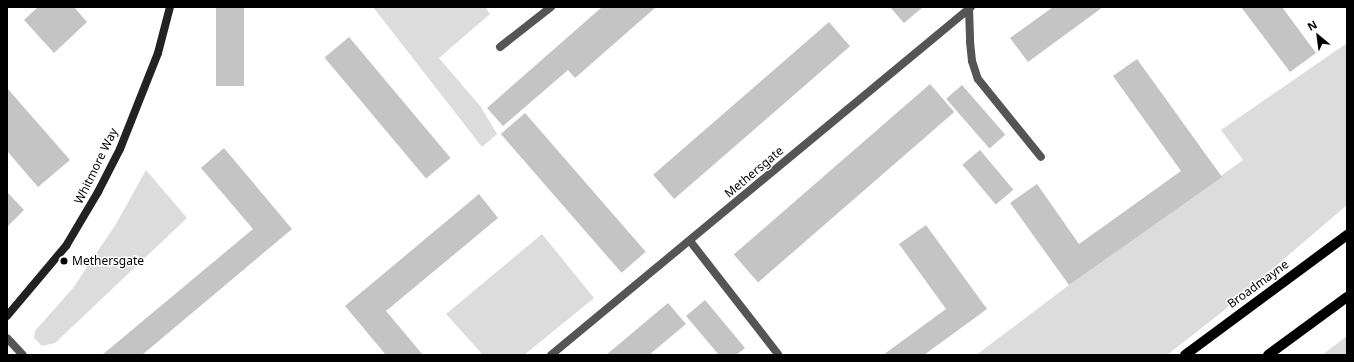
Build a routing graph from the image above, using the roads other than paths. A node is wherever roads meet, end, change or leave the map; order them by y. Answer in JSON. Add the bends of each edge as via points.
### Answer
{"nodes":[{"id":1,"x":170,"y":7,"type":"edge"},
{"id":2,"x":551,"y":7,"type":"edge"},
{"id":3,"x":970,"y":8,"type":"edge"},
{"id":4,"x":500,"y":47,"type":"dead end"},
{"id":5,"x":1042,"y":157,"type":"dead end"},
{"id":6,"x":1347,"y":235,"type":"edge"},
{"id":7,"x":690,"y":241,"type":"junction"},
{"id":8,"x":1347,"y":297,"type":"edge"},
{"id":9,"x":7,"y":316,"type":"edge"},
{"id":10,"x":7,"y":338,"type":"edge"},
{"id":11,"x":778,"y":354,"type":"edge"},
{"id":12,"x":23,"y":355,"type":"edge"},
{"id":13,"x":551,"y":355,"type":"edge"},
{"id":14,"x":1185,"y":355,"type":"edge"},
{"id":15,"x":1268,"y":355,"type":"edge"}],
"edges":[{"from":1,"to":9,"type":"street","name":"Whitmore Way","via":[[155,60],[120,149],[98,192],[66,246]]},
{"from":2,"to":4,"type":"street"},
{"from":3,"to":5,"type":"street","via":[[972,61],[978,79]]},
{"from":3,"to":7,"type":"street","name":"Methersgate"},
{"from":6,"to":14,"type":"main road","name":"Broadmayne"},
{"from":7,"to":11,"type":"street"},
{"from":7,"to":13,"type":"street","name":"Methersgate"},
{"from":8,"to":15,"type":"main road"},
{"from":10,"to":12,"type":"street"}]}
